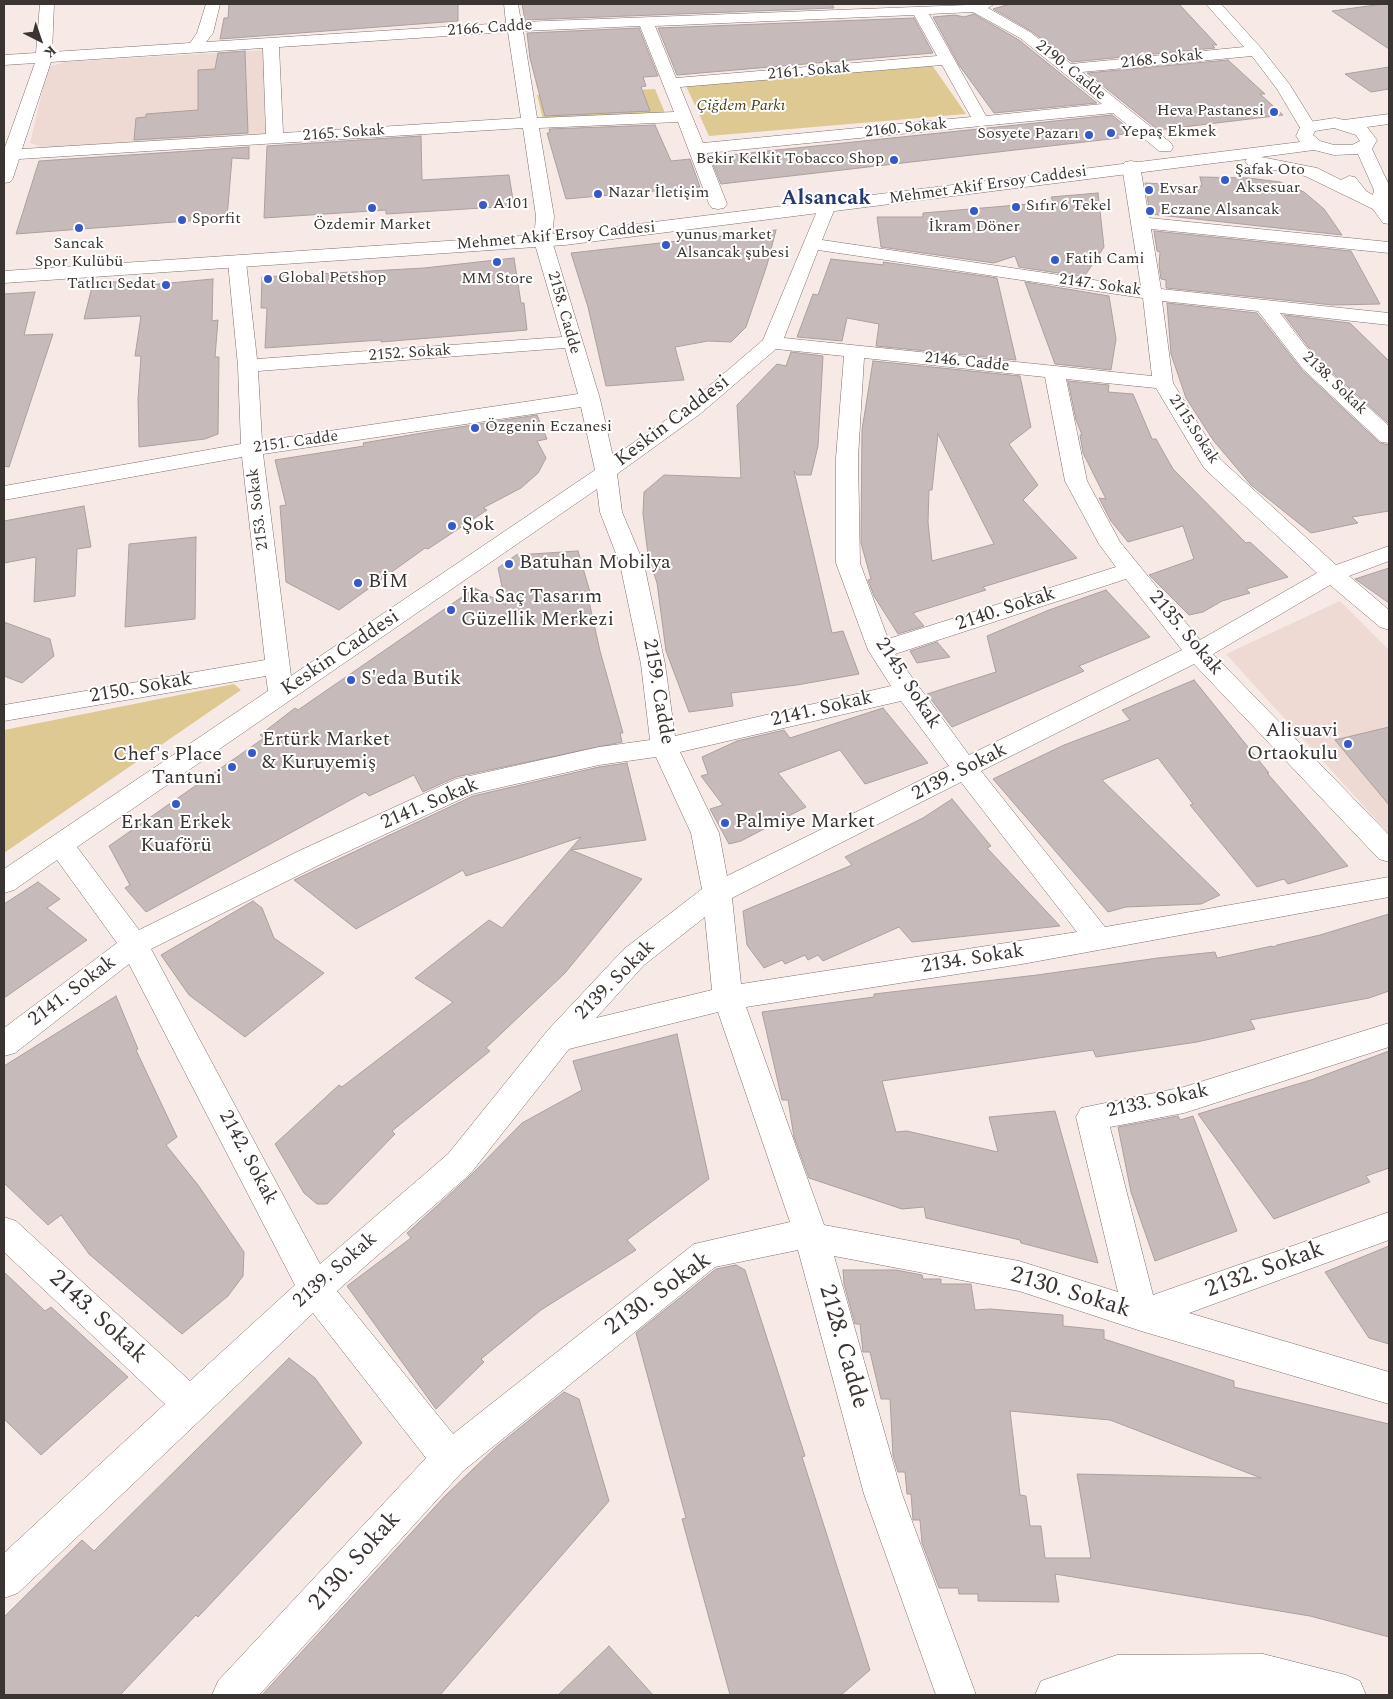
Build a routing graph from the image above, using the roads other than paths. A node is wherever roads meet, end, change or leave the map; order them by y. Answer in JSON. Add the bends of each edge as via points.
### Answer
{"nodes":[{"id":1,"x":47,"y":4,"type":"edge"},
{"id":2,"x":213,"y":4,"type":"edge"},
{"id":3,"x":510,"y":4,"type":"edge"},
{"id":4,"x":1213,"y":4,"type":"edge"},
{"id":5,"x":978,"y":5,"type":"edge"},
{"id":6,"x":919,"y":10,"type":"junction"},
{"id":7,"x":646,"y":21,"type":"junction"},
{"id":8,"x":514,"y":27,"type":"junction"},
{"id":9,"x":271,"y":44,"type":"junction"},
{"id":10,"x":194,"y":48,"type":"junction"},
{"id":11,"x":1256,"y":51,"type":"junction"},
{"id":12,"x":44,"y":58,"type":"junction"},
{"id":13,"x":4,"y":60,"type":"edge"},
{"id":14,"x":947,"y":60,"type":"junction"},
{"id":15,"x":1068,"y":69,"type":"junction"},
{"id":16,"x":671,"y":83,"type":"junction"},
{"id":17,"x":1284,"y":88,"type":"junction"},
{"id":18,"x":1115,"y":108,"type":"junction"},
{"id":19,"x":684,"y":117,"type":"junction"},
{"id":20,"x":1389,"y":119,"type":"edge"},
{"id":21,"x":981,"y":121,"type":"junction"},
{"id":22,"x":528,"y":123,"type":"junction"},
{"id":23,"x":1341,"y":124,"type":"junction"},
{"id":24,"x":275,"y":138,"type":"junction"},
{"id":25,"x":1312,"y":138,"type":"junction"},
{"id":26,"x":1371,"y":142,"type":"junction"},
{"id":27,"x":1164,"y":147,"type":"junction"},
{"id":28,"x":697,"y":149,"type":"junction"},
{"id":29,"x":8,"y":155,"type":"edge"},
{"id":30,"x":1206,"y":157,"type":"junction"},
{"id":31,"x":1131,"y":166,"type":"junction"},
{"id":32,"x":4,"y":178,"type":"edge"},
{"id":33,"x":1360,"y":195,"type":"junction"},
{"id":34,"x":1385,"y":202,"type":"edge"},
{"id":35,"x":718,"y":204,"type":"junction"},
{"id":36,"x":826,"y":208,"type":"junction"},
{"id":37,"x":1140,"y":223,"type":"junction"},
{"id":38,"x":555,"y":227,"type":"junction"},
{"id":39,"x":812,"y":244,"type":"junction"},
{"id":40,"x":1389,"y":247,"type":"edge"},
{"id":41,"x":4,"y":261,"type":"edge"},
{"id":42,"x":237,"y":262,"type":"junction"},
{"id":43,"x":4,"y":277,"type":"edge"},
{"id":44,"x":1152,"y":294,"type":"junction"},
{"id":45,"x":1263,"y":304,"type":"junction"},
{"id":46,"x":1389,"y":319,"type":"edge"},
{"id":47,"x":571,"y":342,"type":"junction"},
{"id":48,"x":772,"y":343,"type":"junction"},
{"id":49,"x":854,"y":351,"type":"junction"},
{"id":50,"x":248,"y":366,"type":"junction"},
{"id":51,"x":1054,"y":372,"type":"junction"},
{"id":52,"x":1163,"y":384,"type":"junction"},
{"id":53,"x":590,"y":400,"type":"junction"},
{"id":54,"x":1389,"y":437,"type":"edge"},
{"id":55,"x":252,"y":449,"type":"junction"},
{"id":56,"x":606,"y":472,"type":"junction"},
{"id":57,"x":4,"y":493,"type":"edge"},
{"id":58,"x":1389,"y":552,"type":"edge"},
{"id":59,"x":1131,"y":570,"type":"junction"},
{"id":60,"x":1332,"y":574,"type":"junction"},
{"id":61,"x":1389,"y":622,"type":"edge"},
{"id":62,"x":880,"y":650,"type":"junction"},
{"id":63,"x":1197,"y":652,"type":"junction"},
{"id":64,"x":278,"y":666,"type":"junction"},
{"id":65,"x":907,"y":691,"type":"junction"},
{"id":66,"x":281,"y":696,"type":"junction"},
{"id":67,"x":4,"y":713,"type":"edge"},
{"id":68,"x":664,"y":747,"type":"junction"},
{"id":69,"x":966,"y":770,"type":"junction"},
{"id":70,"x":61,"y":845,"type":"junction"},
{"id":71,"x":1389,"y":852,"type":"edge"},
{"id":72,"x":4,"y":882,"type":"edge"},
{"id":73,"x":1389,"y":887,"type":"edge"},
{"id":74,"x":716,"y":894,"type":"junction"},
{"id":75,"x":1098,"y":938,"type":"junction"},
{"id":76,"x":134,"y":945,"type":"junction"},
{"id":77,"x":728,"y":998,"type":"junction"},
{"id":78,"x":1389,"y":1035,"type":"edge"},
{"id":79,"x":559,"y":1039,"type":"junction"},
{"id":80,"x":4,"y":1044,"type":"edge"},
{"id":81,"x":1389,"y":1226,"type":"edge"},
{"id":82,"x":4,"y":1231,"type":"edge"},
{"id":83,"x":812,"y":1238,"type":"junction"},
{"id":84,"x":315,"y":1289,"type":"junction"},
{"id":85,"x":1141,"y":1316,"type":"junction"},
{"id":86,"x":1389,"y":1388,"type":"edge"},
{"id":87,"x":190,"y":1404,"type":"junction"},
{"id":88,"x":450,"y":1459,"type":"junction"},
{"id":89,"x":4,"y":1579,"type":"edge"},
{"id":90,"x":232,"y":1695,"type":"edge"},
{"id":91,"x":956,"y":1695,"type":"edge"},
{"id":92,"x":1054,"y":1695,"type":"edge"},
{"id":93,"x":1346,"y":1695,"type":"edge"}],
"edges":[{"from":1,"to":12,"type":"street"},
{"from":2,"to":10,"type":"street","via":[[205,33]]},
{"from":3,"to":8,"type":"street","name":"2158. Cadde"},
{"from":4,"to":11,"type":"street"},
{"from":5,"to":6,"type":"street","name":"2166. Cadde"},
{"from":5,"to":15,"type":"street","name":"2190. Cadde","via":[[1025,35]]},
{"from":6,"to":7,"type":"street","name":"2166. Cadde"},
{"from":6,"to":14,"type":"street"},
{"from":7,"to":8,"type":"street","name":"2166. Cadde"},
{"from":7,"to":16,"type":"street"},
{"from":8,"to":9,"type":"street","name":"2166. Cadde"},
{"from":8,"to":22,"type":"street","name":"2158. Cadde"},
{"from":9,"to":10,"type":"street","name":"2166. Cadde"},
{"from":9,"to":24,"type":"street"},
{"from":10,"to":12,"type":"street","name":"2166. Cadde"},
{"from":11,"to":15,"type":"street","name":"2168. Sokak"},
{"from":11,"to":17,"type":"street"},
{"from":12,"to":13,"type":"street","name":"2166. Cadde"},
{"from":12,"to":29,"type":"street"},
{"from":14,"to":16,"type":"street","name":"2161. Sokak"},
{"from":14,"to":21,"type":"street"},
{"from":15,"to":18,"type":"street","name":"2190. Cadde"},
{"from":16,"to":19,"type":"street"},
{"from":17,"to":23,"type":"street"},
{"from":17,"to":25,"type":"street"},
{"from":18,"to":21,"type":"street","name":"2160. Sokak"},
{"from":18,"to":27,"type":"street","name":"2190. Cadde"},
{"from":19,"to":22,"type":"street","name":"2165. Sokak"},
{"from":19,"to":28,"type":"street"},
{"from":20,"to":23,"type":"street"},
{"from":21,"to":28,"type":"street","name":"2160. Sokak"},
{"from":22,"to":24,"type":"street","name":"2165. Sokak"},
{"from":22,"to":38,"type":"street","name":"2158. Cadde"},
{"from":23,"to":25,"type":"street"},
{"from":23,"to":26,"type":"street","via":[[1362,131]]},
{"from":24,"to":29,"type":"street","name":"2165. Sokak"},
{"from":25,"to":26,"type":"street","via":[[1346,151]]},
{"from":25,"to":27,"type":"street","name":"Mehmet Akif Ersoy Caddesi"},
{"from":25,"to":30,"type":"street","name":"Mehmet Akif Ersoy Caddesi"},
{"from":25,"to":33,"type":"street"},
{"from":26,"to":34,"type":"street"},
{"from":27,"to":35,"type":"street","name":"Mehmet Akif Ersoy Caddesi"},
{"from":28,"to":35,"type":"street"},
{"from":29,"to":32,"type":"street"},
{"from":30,"to":31,"type":"street","name":"Mehmet Akif Ersoy Caddesi"},
{"from":30,"to":33,"type":"street","via":[[1278,164],[1311,172]]},
{"from":31,"to":36,"type":"street","name":"Mehmet Akif Ersoy Caddesi"},
{"from":31,"to":37,"type":"street","name":"2115.Sokak"},
{"from":33,"to":34,"type":"street"},
{"from":35,"to":38,"type":"street","name":"Mehmet Akif Ersoy Caddesi"},
{"from":36,"to":38,"type":"street","name":"Mehmet Akif Ersoy Caddesi"},
{"from":36,"to":39,"type":"street","name":"Keskin Caddesi"},
{"from":37,"to":40,"type":"street"},
{"from":37,"to":44,"type":"street","name":"2115.Sokak"},
{"from":38,"to":41,"type":"street","name":"Mehmet Akif Ersoy Caddesi"},
{"from":38,"to":42,"type":"street","name":"Mehmet Akif Ersoy Caddesi"},
{"from":38,"to":47,"type":"street","name":"2158. Cadde"},
{"from":39,"to":44,"type":"street","name":"2147. Sokak"},
{"from":39,"to":48,"type":"street","name":"Keskin Caddesi"},
{"from":42,"to":43,"type":"street","name":"Mehmet Akif Ersoy Caddesi"},
{"from":42,"to":50,"type":"street","name":"2153. Sokak"},
{"from":44,"to":45,"type":"street","name":"2147. Sokak"},
{"from":44,"to":52,"type":"street","name":"2115.Sokak"},
{"from":45,"to":46,"type":"street","name":"2147. Sokak"},
{"from":45,"to":54,"type":"street","name":"2138. Sokak","via":[[1310,365]]},
{"from":47,"to":50,"type":"street","name":"2152. Sokak"},
{"from":47,"to":53,"type":"street","name":"2158. Cadde"},
{"from":48,"to":49,"type":"street","name":"2146. Cadde"},
{"from":48,"to":56,"type":"street","name":"Keskin Caddesi","via":[[693,410]]},
{"from":49,"to":51,"type":"street","name":"2146. Cadde"},
{"from":49,"to":62,"type":"street","name":"2145. Sokak","via":[[848,458],[848,563]]},
{"from":50,"to":55,"type":"street","name":"2153. Sokak"},
{"from":51,"to":52,"type":"street","name":"2146. Cadde"},
{"from":51,"to":59,"type":"street","name":"2135. Sokak","via":[[1076,481],[1110,544]]},
{"from":52,"to":60,"type":"street","name":"2115.Sokak","via":[[1212,463]]},
{"from":53,"to":55,"type":"street","name":"2151. Cadde"},
{"from":53,"to":56,"type":"street","name":"2158. Cadde"},
{"from":55,"to":57,"type":"street","name":"2151. Cadde"},
{"from":55,"to":64,"type":"street","name":"2153. Sokak"},
{"from":56,"to":66,"type":"street","name":"Keskin Caddesi"},
{"from":56,"to":68,"type":"street","name":"2159. Cadde","via":[[611,512],[634,573],[653,664]]},
{"from":58,"to":60,"type":"street","name":"2139. Sokak"},
{"from":59,"to":62,"type":"street","name":"2140. Sokak"},
{"from":59,"to":63,"type":"street","name":"2135. Sokak"},
{"from":60,"to":61,"type":"street","name":"2115.Sokak"},
{"from":60,"to":63,"type":"street","name":"2139. Sokak"},
{"from":62,"to":65,"type":"street","name":"2145. Sokak"},
{"from":63,"to":69,"type":"street","name":"2139. Sokak"},
{"from":63,"to":71,"type":"street","name":"2135. Sokak"},
{"from":64,"to":66,"type":"street","name":"2153. Sokak"},
{"from":64,"to":67,"type":"street","name":"2150. Sokak"},
{"from":65,"to":68,"type":"street","name":"2141. Sokak"},
{"from":65,"to":69,"type":"street","name":"2145. Sokak"},
{"from":66,"to":70,"type":"street","name":"Keskin Caddesi"},
{"from":68,"to":74,"type":"street","name":"2159. Cadde","via":[[705,832]]},
{"from":68,"to":76,"type":"street","name":"2141. Sokak","via":[[599,756],[465,786],[311,857]]},
{"from":69,"to":74,"type":"street","name":"2139. Sokak"},
{"from":69,"to":75,"type":"street","name":"2145. Sokak"},
{"from":70,"to":72,"type":"street","name":"Keskin Caddesi"},
{"from":70,"to":76,"type":"street","name":"2142. Sokak"},
{"from":73,"to":75,"type":"street","name":"2134. Sokak"},
{"from":74,"to":77,"type":"street","name":"2159. Cadde"},
{"from":74,"to":79,"type":"street","name":"2139. Sokak","via":[[634,957]]},
{"from":75,"to":77,"type":"street","name":"2134. Sokak","via":[[1022,953]]},
{"from":76,"to":80,"type":"street","name":"2141. Sokak"},
{"from":76,"to":84,"type":"street","name":"2142. Sokak"},
{"from":77,"to":79,"type":"street","name":"2134. Sokak"},
{"from":77,"to":83,"type":"street","name":"2128. Cadde"},
{"from":78,"to":85,"type":"street","name":"2133. Sokak","via":[[1184,1100],[1092,1117]]},
{"from":79,"to":84,"type":"street","name":"2139. Sokak","via":[[459,1164]]},
{"from":81,"to":85,"type":"street","name":"2132. Sokak"},
{"from":82,"to":87,"type":"street","name":"2143. Sokak"},
{"from":83,"to":85,"type":"street","name":"2130. Sokak","via":[[1019,1276]]},
{"from":83,"to":88,"type":"street","name":"2130. Sokak","via":[[798,1234],[706,1254]]},
{"from":83,"to":91,"type":"street","name":"2128. Cadde","via":[[883,1494]]},
{"from":84,"to":87,"type":"street","name":"2139. Sokak"},
{"from":84,"to":88,"type":"street","name":"2142. Sokak"},
{"from":85,"to":86,"type":"street","name":"2130. Sokak"},
{"from":87,"to":89,"type":"street","name":"2139. Sokak"},
{"from":88,"to":90,"type":"street","name":"2130. Sokak"},
{"from":92,"to":93,"type":"street","via":[[1117,1675],[1263,1674]]}]}
